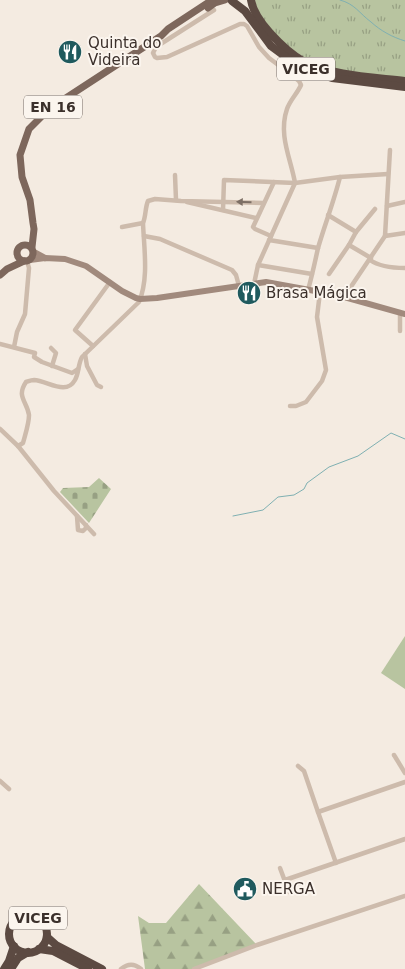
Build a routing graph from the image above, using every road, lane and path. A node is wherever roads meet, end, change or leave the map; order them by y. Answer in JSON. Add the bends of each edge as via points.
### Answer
{"nodes":[{"id":1,"x":212,"y":0,"type":"edge"},
{"id":2,"x":229,"y":0,"type":"edge"},
{"id":3,"x":241,"y":0,"type":"edge"},
{"id":4,"x":251,"y":0,"type":"edge"},
{"id":5,"x":214,"y":10,"type":"dead end"},
{"id":6,"x":159,"y":40,"type":"junction"},
{"id":7,"x":293,"y":68,"type":"dead end"},
{"id":8,"x":289,"y":73,"type":"junction"},
{"id":9,"x":405,"y":81,"type":"edge"},
{"id":10,"x":405,"y":87,"type":"edge"},
{"id":11,"x":390,"y":150,"type":"dead end"},
{"id":12,"x":388,"y":174,"type":"junction"},
{"id":13,"x":175,"y":175,"type":"dead end"},
{"id":14,"x":340,"y":177,"type":"junction"},
{"id":15,"x":274,"y":182,"type":"junction"},
{"id":16,"x":296,"y":183,"type":"junction"},
{"id":17,"x":179,"y":200,"type":"junction"},
{"id":18,"x":224,"y":201,"type":"junction"},
{"id":19,"x":263,"y":202,"type":"junction"},
{"id":20,"x":405,"y":202,"type":"edge"},
{"id":21,"x":387,"y":206,"type":"junction"},
{"id":22,"x":374,"y":209,"type":"dead end"},
{"id":23,"x":223,"y":210,"type":"junction"},
{"id":24,"x":328,"y":215,"type":"junction"},
{"id":25,"x":256,"y":218,"type":"junction"},
{"id":26,"x":33,"y":222,"type":"junction"},
{"id":27,"x":143,"y":223,"type":"junction"},
{"id":28,"x":122,"y":227,"type":"dead end"},
{"id":29,"x":356,"y":232,"type":"junction"},
{"id":30,"x":405,"y":233,"type":"edge"},
{"id":31,"x":144,"y":236,"type":"junction"},
{"id":32,"x":386,"y":236,"type":"junction"},
{"id":33,"x":270,"y":238,"type":"junction"},
{"id":34,"x":349,"y":244,"type":"junction"},
{"id":35,"x":24,"y":245,"type":"junction"},
{"id":36,"x":318,"y":248,"type":"junction"},
{"id":37,"x":33,"y":249,"type":"junction"},
{"id":38,"x":17,"y":254,"type":"junction"},
{"id":39,"x":45,"y":258,"type":"junction"},
{"id":40,"x":370,"y":259,"type":"junction"},
{"id":41,"x":27,"y":261,"type":"junction"},
{"id":42,"x":258,"y":265,"type":"junction"},
{"id":43,"x":405,"y":268,"type":"edge"},
{"id":44,"x":7,"y":269,"type":"junction"},
{"id":45,"x":312,"y":274,"type":"junction"},
{"id":46,"x":330,"y":274,"type":"dead end"},
{"id":47,"x":0,"y":275,"type":"edge"},
{"id":48,"x":110,"y":282,"type":"junction"},
{"id":49,"x":254,"y":284,"type":"junction"},
{"id":50,"x":239,"y":286,"type":"junction"},
{"id":51,"x":308,"y":290,"type":"junction"},
{"id":52,"x":320,"y":292,"type":"junction"},
{"id":53,"x":344,"y":297,"type":"junction"},
{"id":54,"x":138,"y":300,"type":"junction"},
{"id":55,"x":403,"y":313,"type":"edge"},
{"id":56,"x":400,"y":331,"type":"dead end"},
{"id":57,"x":0,"y":344,"type":"edge"},
{"id":58,"x":93,"y":346,"type":"junction"},
{"id":59,"x":14,"y":347,"type":"junction"},
{"id":60,"x":51,"y":348,"type":"dead end"},
{"id":61,"x":85,"y":354,"type":"junction"},
{"id":62,"x":52,"y":366,"type":"junction"},
{"id":63,"x":78,"y":369,"type":"junction"},
{"id":64,"x":101,"y":387,"type":"dead end"},
{"id":65,"x":290,"y":406,"type":"dead end"},
{"id":66,"x":0,"y":429,"type":"edge"},
{"id":67,"x":18,"y":446,"type":"junction"},
{"id":68,"x":77,"y":516,"type":"junction"},
{"id":69,"x":86,"y":525,"type":"junction"},
{"id":70,"x":94,"y":534,"type":"dead end"},
{"id":71,"x":394,"y":755,"type":"dead end"},
{"id":72,"x":298,"y":766,"type":"dead end"},
{"id":73,"x":405,"y":773,"type":"edge"},
{"id":74,"x":0,"y":781,"type":"edge"},
{"id":75,"x":405,"y":782,"type":"edge"},
{"id":76,"x":9,"y":788,"type":"dead end"},
{"id":77,"x":318,"y":812,"type":"junction"},
{"id":78,"x":405,"y":840,"type":"edge"},
{"id":79,"x":336,"y":863,"type":"junction"},
{"id":80,"x":280,"y":868,"type":"dead end"},
{"id":81,"x":285,"y":880,"type":"junction"},
{"id":82,"x":289,"y":892,"type":"dead end"},
{"id":83,"x":405,"y":896,"type":"edge"},
{"id":84,"x":47,"y":936,"type":"junction"},
{"id":85,"x":14,"y":946,"type":"junction"},
{"id":86,"x":39,"y":949,"type":"junction"},
{"id":87,"x":28,"y":952,"type":"junction"},
{"id":88,"x":4,"y":969,"type":"edge"},
{"id":89,"x":11,"y":969,"type":"edge"},
{"id":90,"x":88,"y":969,"type":"edge"},
{"id":91,"x":102,"y":969,"type":"edge"},
{"id":92,"x":121,"y":969,"type":"edge"},
{"id":93,"x":141,"y":969,"type":"edge"},
{"id":94,"x":194,"y":969,"type":"edge"}],
"edges":[{"from":1,"to":6,"type":"main road","number":"EN 16","via":[[168,29]]},
{"from":2,"to":3,"type":"highway","number":"EN 16"},
{"from":2,"to":6,"type":"main road","number":"EN 16","via":[[215,3]]},
{"from":2,"to":10,"type":"highway","number":"VICEG","via":[[245,10],[271,46],[294,63],[332,78]]},
{"from":4,"to":9,"type":"highway","number":"VICEG","via":[[263,25],[281,45],[302,60],[327,70]]},
{"from":5,"to":6,"type":"street"},
{"from":6,"to":8,"type":"street","via":[[154,57],[167,57],[244,24],[269,58]]},
{"from":6,"to":26,"type":"main road","number":"EN 16","via":[[49,110],[29,129],[20,156]]},
{"from":7,"to":8,"type":"street"},
{"from":8,"to":16,"type":"street","via":[[301,85],[287,108],[284,120],[284,139]]},
{"from":11,"to":12,"type":"street"},
{"from":12,"to":14,"type":"street"},
{"from":12,"to":21,"type":"street"},
{"from":13,"to":17,"type":"street"},
{"from":14,"to":16,"type":"street"},
{"from":14,"to":24,"type":"street"},
{"from":15,"to":16,"type":"street"},
{"from":15,"to":18,"type":"street","via":[[224,180]]},
{"from":15,"to":19,"type":"street"},
{"from":16,"to":33,"type":"street"},
{"from":17,"to":18,"type":"street"},
{"from":17,"to":23,"type":"street"},
{"from":17,"to":27,"type":"street","via":[[148,200]]},
{"from":19,"to":18,"type":"street","one_way":true},
{"from":18,"to":23,"type":"street"},
{"from":19,"to":25,"type":"street"},
{"from":20,"to":21,"type":"street"},
{"from":21,"to":32,"type":"street"},
{"from":22,"to":29,"type":"street"},
{"from":23,"to":25,"type":"street"},
{"from":24,"to":29,"type":"street"},
{"from":24,"to":36,"type":"street"},
{"from":25,"to":33,"type":"street","via":[[254,229]]},
{"from":26,"to":35,"type":"main road"},
{"from":26,"to":37,"type":"main road","number":"EN 16"},
{"from":27,"to":28,"type":"street"},
{"from":27,"to":31,"type":"street"},
{"from":29,"to":34,"type":"street"},
{"from":30,"to":32,"type":"street"},
{"from":31,"to":50,"type":"street","via":[[160,239],[232,270]]},
{"from":31,"to":54,"type":"street","via":[[145,272],[143,291]]},
{"from":32,"to":40,"type":"street"},
{"from":33,"to":36,"type":"street"},
{"from":33,"to":42,"type":"street"},
{"from":34,"to":40,"type":"street"},
{"from":34,"to":46,"type":"street"},
{"from":35,"to":37,"type":"main road"},
{"from":35,"to":38,"type":"main road","via":[[18,248]]},
{"from":36,"to":45,"type":"street"},
{"from":37,"to":39,"type":"street"},
{"from":37,"to":41,"type":"main road","number":"EN 16","via":[[34,257]]},
{"from":38,"to":41,"type":"main road","via":[[19,259]]},
{"from":38,"to":44,"type":"main road"},
{"from":39,"to":41,"type":"street"},
{"from":39,"to":48,"type":"street","via":[[65,259],[86,266]]},
{"from":40,"to":43,"type":"street","via":[[391,268]]},
{"from":40,"to":53,"type":"street"},
{"from":41,"to":44,"type":"main road"},
{"from":41,"to":59,"type":"street","via":[[25,314]]},
{"from":42,"to":45,"type":"street"},
{"from":42,"to":49,"type":"street"},
{"from":44,"to":47,"type":"main road"},
{"from":45,"to":51,"type":"street"},
{"from":48,"to":54,"type":"street"},
{"from":48,"to":58,"type":"street","via":[[75,330]]},
{"from":49,"to":50,"type":"street"},
{"from":49,"to":51,"type":"street","via":[[266,282]]},
{"from":50,"to":54,"type":"street"},
{"from":51,"to":52,"type":"street"},
{"from":52,"to":53,"type":"street"},
{"from":52,"to":65,"type":"street","via":[[317,317],[326,370],[306,402]]},
{"from":53,"to":55,"type":"street"},
{"from":54,"to":58,"type":"street"},
{"from":55,"to":56,"type":"street"},
{"from":57,"to":59,"type":"street"},
{"from":58,"to":61,"type":"street"},
{"from":59,"to":62,"type":"street","via":[[35,353],[34,357]]},
{"from":60,"to":62,"type":"street","via":[[56,353]]},
{"from":61,"to":63,"type":"street"},
{"from":61,"to":64,"type":"street","via":[[87,366]]},
{"from":62,"to":63,"type":"street","via":[[72,373]]},
{"from":63,"to":67,"type":"street","via":[[70,387],[34,380],[22,387],[21,395],[29,417],[22,443]]},
{"from":66,"to":67,"type":"street"},
{"from":67,"to":68,"type":"street"},
{"from":68,"to":69,"type":"street"},
{"from":68,"to":69,"type":"street","via":[[78,530],[83,531]]},
{"from":69,"to":70,"type":"street"},
{"from":71,"to":73,"type":"street"},
{"from":72,"to":77,"type":"street","via":[[305,769]]},
{"from":74,"to":76,"type":"street"},
{"from":75,"to":77,"type":"street"},
{"from":77,"to":79,"type":"street"},
{"from":78,"to":79,"type":"street"},
{"from":79,"to":81,"type":"street"},
{"from":80,"to":81,"type":"street"},
{"from":81,"to":82,"type":"street"},
{"from":83,"to":94,"type":"street"},
{"from":84,"to":85,"type":"highway","number":"VICEG","via":[[41,920],[24,915],[10,927]]},
{"from":84,"to":86,"type":"highway","number":"VICEG"},
{"from":84,"to":91,"type":"highway","number":"VICEG","via":[[56,945]]},
{"from":85,"to":87,"type":"highway","number":"VICEG"},
{"from":85,"to":88,"type":"highway","number":"VICEG"},
{"from":86,"to":87,"type":"highway","number":"VICEG"},
{"from":86,"to":90,"type":"highway","number":"VICEG","via":[[53,951]]},
{"from":87,"to":89,"type":"highway","number":"VICEG","via":[[18,958]]},
{"from":92,"to":93,"type":"street","via":[[132,964]]}]}
